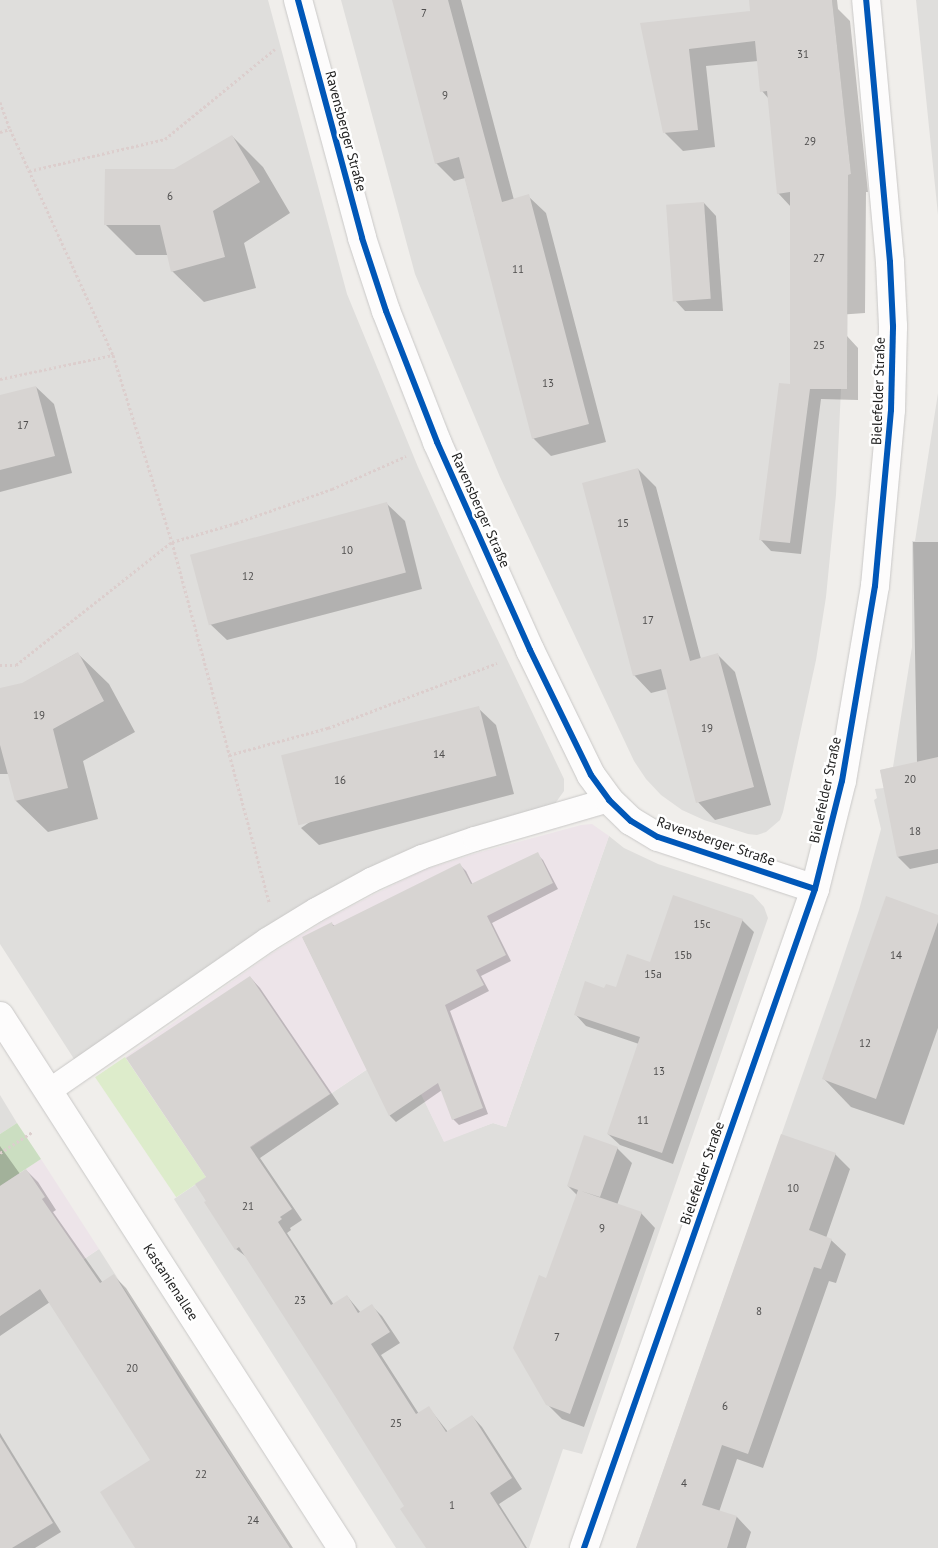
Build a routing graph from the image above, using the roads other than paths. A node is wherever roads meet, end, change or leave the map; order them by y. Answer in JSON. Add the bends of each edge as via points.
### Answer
{"nodes":[{"id":1,"x":866,"y":0,"type":"edge"},
{"id":2,"x":301,"y":12,"type":"edge"},
{"id":3,"x":609,"y":800,"type":"junction"},
{"id":4,"x":815,"y":889,"type":"junction"},
{"id":5,"x":0,"y":1016,"type":"edge"},
{"id":6,"x":49,"y":1092,"type":"junction"},
{"id":7,"x":342,"y":1548,"type":"edge"},
{"id":8,"x":584,"y":1548,"type":"edge"}],
"edges":[{"from":1,"to":4,"type":"street","name":"Bielefelder Straße","via":[[890,262],[892,410],[875,586],[842,781]]},
{"from":2,"to":3,"type":"street","name":"Ravensberger Straße","via":[[362,238],[386,311],[437,442],[530,650],[591,775]]},
{"from":3,"to":4,"type":"street","name":"Ravensberger Straße","via":[[631,821],[658,837]]},
{"from":3,"to":6,"type":"lane","via":[[475,839],[422,857],[371,880],[277,934]]},
{"from":4,"to":8,"type":"street","name":"Bielefelder Straße"},
{"from":5,"to":6,"type":"street","name":"Kastanienallee"},
{"from":6,"to":7,"type":"street","name":"Kastanienallee"}]}
